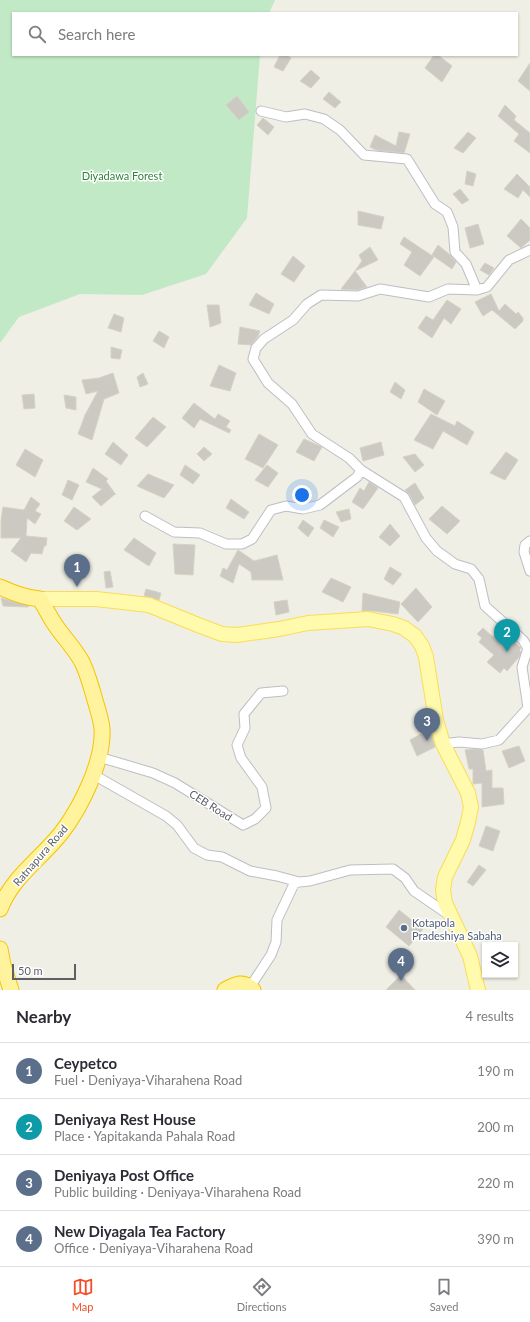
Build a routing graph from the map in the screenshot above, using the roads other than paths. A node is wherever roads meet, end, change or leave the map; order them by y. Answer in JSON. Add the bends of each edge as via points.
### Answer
{"nodes":[{"id":1,"x":261,"y":111,"type":"dead end"},
{"id":2,"x":530,"y":250,"type":"edge"},
{"id":3,"x":477,"y":290,"type":"junction"},
{"id":4,"x":361,"y":470,"type":"junction"},
{"id":5,"x":145,"y":516,"type":"dead end"},
{"id":6,"x":530,"y":541,"type":"edge"},
{"id":7,"x":530,"y":571,"type":"edge"},
{"id":8,"x":0,"y":587,"type":"edge"},
{"id":9,"x":40,"y":598,"type":"junction"},
{"id":10,"x":283,"y":691,"type":"dead end"},
{"id":11,"x":529,"y":708,"type":"edge"},
{"id":12,"x":443,"y":744,"type":"junction"},
{"id":13,"x":99,"y":757,"type":"junction"},
{"id":14,"x":94,"y":775,"type":"junction"},
{"id":15,"x":299,"y":882,"type":"junction"},
{"id":16,"x":0,"y":909,"type":"edge"},
{"id":17,"x":452,"y":917,"type":"junction"},
{"id":18,"x":0,"y":949,"type":"edge"},
{"id":19,"x":252,"y":989,"type":"edge"},
{"id":20,"x":11,"y":990,"type":"edge"},
{"id":21,"x":225,"y":990,"type":"edge"},
{"id":22,"x":478,"y":990,"type":"edge"}],
"edges":[{"from":1,"to":3,"type":"street","via":[[286,117],[305,114],[324,119],[340,130],[364,155],[406,159],[435,204],[447,212],[453,226],[455,252],[466,264]]},
{"from":2,"to":3,"type":"street","via":[[509,260],[487,287]]},
{"from":3,"to":4,"type":"street","via":[[448,289],[429,297],[380,289],[358,296],[321,295],[256,348],[253,359],[268,383],[292,404],[312,434],[349,458]]},
{"from":4,"to":5,"type":"street","via":[[357,477],[320,505],[303,509],[286,506],[271,510],[252,539],[242,544],[226,544],[200,533],[174,532]]},
{"from":4,"to":11,"type":"street","via":[[404,497],[426,538],[437,551],[455,564],[471,569],[480,579],[485,606],[523,640],[528,648],[522,667]]},
{"from":6,"to":7,"type":"street","via":[[525,544],[524,552]]},
{"from":8,"to":9,"type":"highway","via":[[26,597]]},
{"from":9,"to":12,"type":"main road","via":[[96,599],[149,605],[222,634],[237,635],[337,620],[368,619],[393,624],[415,636],[422,646]]},
{"from":9,"to":13,"type":"highway","name":"Ratnapura Road","via":[[87,673],[102,729]]},
{"from":10,"to":13,"type":"street","name":"CEB Road","via":[[261,693],[244,714],[245,728],[237,745],[241,758],[262,787],[266,808],[256,819],[243,826],[159,775]]},
{"from":11,"to":12,"type":"street","via":[[499,740],[482,744]]},
{"from":12,"to":17,"type":"main road","via":[[468,794],[471,807],[462,840],[445,877],[445,903]]},
{"from":13,"to":14,"type":"highway","name":"Ratnapura Road"},
{"from":14,"to":15,"type":"street","via":[[166,816],[178,825],[194,848],[222,857],[250,872]]},
{"from":14,"to":16,"type":"highway","name":"Ratnapura Road","via":[[63,831],[21,875],[5,896]]},
{"from":15,"to":17,"type":"street","via":[[350,870],[393,869],[405,878],[414,891]]},
{"from":15,"to":19,"type":"street","via":[[294,884],[277,920],[276,942]]},
{"from":17,"to":22,"type":"main road","via":[[470,956]]},
{"from":18,"to":20,"type":"highway"},
{"from":19,"to":21,"type":"highway","via":[[244,984],[238,984]]}]}
